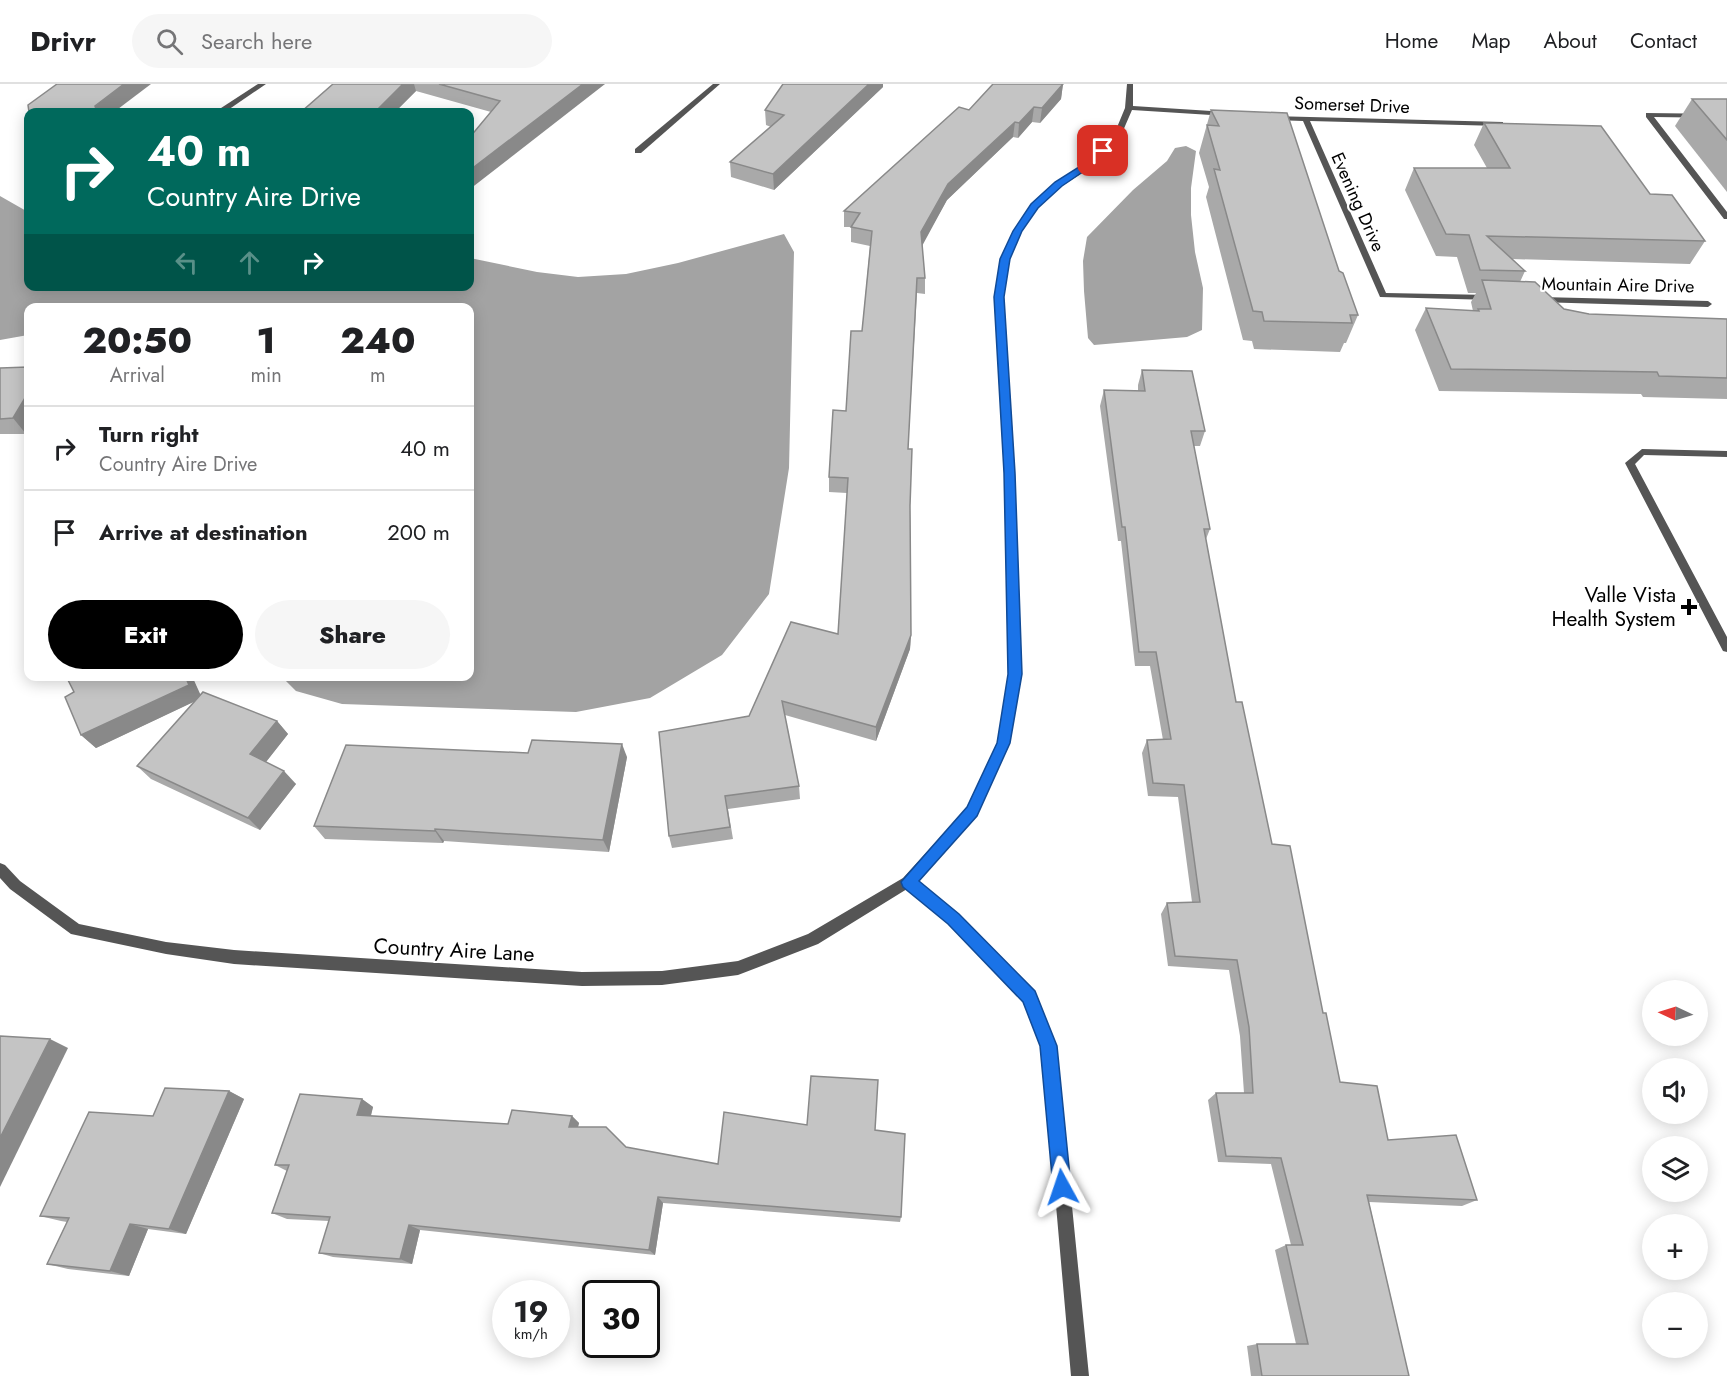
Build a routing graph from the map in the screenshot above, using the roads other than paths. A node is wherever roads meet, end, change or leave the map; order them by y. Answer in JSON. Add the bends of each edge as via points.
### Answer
{"nodes":[{"id":1,"x":262,"y":84,"type":"edge"},
{"id":2,"x":717,"y":84,"type":"edge"},
{"id":3,"x":1130,"y":84,"type":"edge"},
{"id":4,"x":225,"y":108,"type":"edge"},
{"id":5,"x":1129,"y":108,"type":"junction"},
{"id":6,"x":1236,"y":115,"type":"edge"},
{"id":7,"x":1727,"y":116,"type":"edge"},
{"id":8,"x":1271,"y":117,"type":"edge"},
{"id":9,"x":1306,"y":120,"type":"junction"},
{"id":10,"x":1507,"y":125,"type":"edge"},
{"id":11,"x":638,"y":151,"type":"dead end"},
{"id":12,"x":1727,"y":217,"type":"edge"},
{"id":13,"x":1502,"y":298,"type":"edge"},
{"id":14,"x":1526,"y":299,"type":"edge"},
{"id":15,"x":1708,"y":304,"type":"dead end"},
{"id":16,"x":1727,"y":454,"type":"edge"},
{"id":17,"x":1727,"y":648,"type":"edge"},
{"id":18,"x":0,"y":869,"type":"edge"},
{"id":19,"x":908,"y":882,"type":"junction"},
{"id":20,"x":1080,"y":1376,"type":"edge"}],
"edges":[{"from":1,"to":4,"type":"street"},
{"from":2,"to":11,"type":"street"},
{"from":3,"to":5,"type":"street"},
{"from":5,"to":6,"type":"street"},
{"from":5,"to":19,"type":"street","name":"Country Aire Lane","via":[[1116,138],[1090,164],[1034,206],[1005,259],[999,297],[1010,473],[1015,674],[1004,743],[972,812]]},
{"from":7,"to":12,"type":"street","via":[[1649,115]]},
{"from":8,"to":9,"type":"street","name":"Somerset Drive"},
{"from":9,"to":10,"type":"street","name":"Somerset Drive"},
{"from":9,"to":13,"type":"street","name":"Evening Drive","via":[[1383,295]]},
{"from":14,"to":15,"type":"street","name":"Mountain Aire Drive"},
{"from":16,"to":17,"type":"street","via":[[1642,452],[1630,463]]},
{"from":18,"to":19,"type":"street","name":"Country Aire Lane","via":[[15,885],[76,930],[166,948],[234,957],[582,979],[662,978],[738,968],[813,939]]},
{"from":19,"to":20,"type":"street","via":[[954,919],[1029,997],[1048,1046]]}]}
